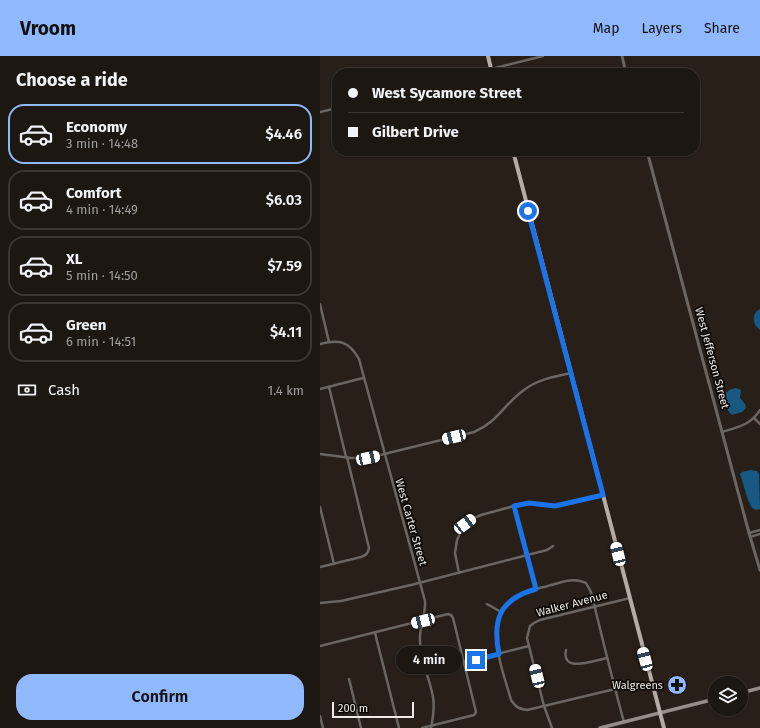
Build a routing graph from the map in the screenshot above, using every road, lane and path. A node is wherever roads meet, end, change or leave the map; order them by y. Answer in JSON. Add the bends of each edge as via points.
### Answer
{"nodes":[{"id":1,"x":488,"y":56,"type":"edge"},
{"id":2,"x":543,"y":56,"type":"edge"},
{"id":3,"x":622,"y":56,"type":"edge"},
{"id":4,"x":491,"y":68,"type":"edge"},
{"id":5,"x":502,"y":68,"type":"edge"},
{"id":6,"x":625,"y":68,"type":"edge"},
{"id":7,"x":332,"y":109,"type":"edge"},
{"id":8,"x":320,"y":112,"type":"edge"},
{"id":9,"x":514,"y":156,"type":"edge"},
{"id":10,"x":648,"y":156,"type":"edge"},
{"id":11,"x":320,"y":304,"type":"edge"},
{"id":12,"x":329,"y":342,"type":"junction"},
{"id":13,"x":320,"y":344,"type":"edge"},
{"id":14,"x":571,"y":373,"type":"junction"},
{"id":15,"x":363,"y":378,"type":"junction"},
{"id":16,"x":329,"y":386,"type":"junction"},
{"id":17,"x":320,"y":389,"type":"edge"},
{"id":18,"x":760,"y":410,"type":"edge"},
{"id":19,"x":754,"y":418,"type":"junction"},
{"id":20,"x":760,"y":424,"type":"edge"},
{"id":21,"x":722,"y":432,"type":"junction"},
{"id":22,"x":320,"y":454,"type":"edge"},
{"id":23,"x":384,"y":454,"type":"junction"},
{"id":24,"x":347,"y":457,"type":"junction"},
{"id":25,"x":603,"y":495,"type":"junction"},
{"id":26,"x":514,"y":506,"type":"junction"},
{"id":27,"x":320,"y":507,"type":"edge"},
{"id":28,"x":760,"y":530,"type":"edge"},
{"id":29,"x":760,"y":534,"type":"edge"},
{"id":30,"x":750,"y":535,"type":"junction"},
{"id":31,"x":553,"y":546,"type":"dead end"},
{"id":32,"x":527,"y":556,"type":"junction"},
{"id":33,"x":334,"y":564,"type":"junction"},
{"id":34,"x":320,"y":567,"type":"edge"},
{"id":35,"x":760,"y":570,"type":"edge"},
{"id":36,"x":459,"y":572,"type":"junction"},
{"id":37,"x":420,"y":582,"type":"junction"},
{"id":38,"x":536,"y":589,"type":"junction"},
{"id":39,"x":630,"y":598,"type":"junction"},
{"id":40,"x":320,"y":603,"type":"edge"},
{"id":41,"x":487,"y":604,"type":"dead end"},
{"id":42,"x":594,"y":606,"type":"junction"},
{"id":43,"x":501,"y":612,"type":"junction"},
{"id":44,"x":423,"y":621,"type":"junction"},
{"id":45,"x":375,"y":633,"type":"junction"},
{"id":46,"x":320,"y":646,"type":"edge"},
{"id":47,"x":529,"y":646,"type":"junction"},
{"id":48,"x":566,"y":650,"type":"dead end"},
{"id":49,"x":499,"y":654,"type":"junction"},
{"id":50,"x":607,"y":658,"type":"junction"},
{"id":51,"x":464,"y":662,"type":"junction"},
{"id":52,"x":349,"y":679,"type":"dead end"},
{"id":53,"x":652,"y":684,"type":"junction"},
{"id":54,"x":760,"y":688,"type":"edge"},
{"id":55,"x":615,"y":689,"type":"junction"},
{"id":56,"x":748,"y":691,"type":"edge"},
{"id":57,"x":708,"y":701,"type":"edge"},
{"id":58,"x":544,"y":706,"type":"junction"},
{"id":59,"x":660,"y":713,"type":"junction"},
{"id":60,"x":320,"y":716,"type":"edge"},
{"id":61,"x":624,"y":722,"type":"junction"},
{"id":62,"x":431,"y":727,"type":"edge"},
{"id":63,"x":323,"y":728,"type":"edge"},
{"id":64,"x":361,"y":728,"type":"edge"},
{"id":65,"x":399,"y":728,"type":"edge"},
{"id":66,"x":422,"y":728,"type":"edge"},
{"id":67,"x":552,"y":728,"type":"edge"},
{"id":68,"x":600,"y":728,"type":"edge"},
{"id":69,"x":664,"y":728,"type":"edge"}],
"edges":[{"from":1,"to":4,"type":"main road"},
{"from":2,"to":5,"type":"street"},
{"from":3,"to":6,"type":"street"},
{"from":7,"to":8,"type":"street"},
{"from":9,"to":14,"type":"main road"},
{"from":10,"to":21,"type":"street","name":"West Jefferson Street"},
{"from":11,"to":12,"type":"street"},
{"from":12,"to":13,"type":"street"},
{"from":12,"to":15,"type":"street","name":"West Carter Street","via":[[345,343],[354,350],[359,359]]},
{"from":14,"to":23,"type":"street","via":[[533,384],[518,394],[488,425],[478,430]]},
{"from":14,"to":25,"type":"main road"},
{"from":15,"to":16,"type":"street"},
{"from":15,"to":23,"type":"street","name":"West Carter Street"},
{"from":16,"to":17,"type":"street"},
{"from":16,"to":24,"type":"street"},
{"from":18,"to":19,"type":"street"},
{"from":19,"to":20,"type":"street"},
{"from":19,"to":21,"type":"street","via":[[742,426]]},
{"from":21,"to":30,"type":"street","name":"West Jefferson Street"},
{"from":22,"to":24,"type":"street"},
{"from":23,"to":24,"type":"street","via":[[363,458]]},
{"from":23,"to":37,"type":"street","name":"West Carter Street"},
{"from":24,"to":33,"type":"street","via":[[369,551],[367,555]]},
{"from":25,"to":26,"type":"street","via":[[555,506],[529,503]]},
{"from":25,"to":39,"type":"main road"},
{"from":26,"to":32,"type":"street"},
{"from":26,"to":36,"type":"street","via":[[481,515],[465,524],[455,547]]},
{"from":27,"to":33,"type":"street"},
{"from":28,"to":30,"type":"street"},
{"from":29,"to":30,"type":"street"},
{"from":30,"to":35,"type":"street","name":"West Jefferson Street"},
{"from":31,"to":32,"type":"street"},
{"from":32,"to":36,"type":"street"},
{"from":32,"to":38,"type":"street"},
{"from":33,"to":34,"type":"street"},
{"from":36,"to":37,"type":"street"},
{"from":37,"to":40,"type":"street","via":[[340,601]]},
{"from":37,"to":44,"type":"street","name":"West Carter Street","via":[[425,601]]},
{"from":38,"to":42,"type":"street","via":[[581,580],[588,586]]},
{"from":38,"to":43,"type":"street","via":[[513,598]]},
{"from":39,"to":42,"type":"street","name":"Walker Avenue"},
{"from":39,"to":53,"type":"main road"},
{"from":41,"to":43,"type":"street"},
{"from":42,"to":47,"type":"street","name":"Walker Avenue","via":[[534,622],[528,631]]},
{"from":42,"to":50,"type":"street"},
{"from":43,"to":49,"type":"street","via":[[496,633]]},
{"from":44,"to":45,"type":"street"},
{"from":44,"to":51,"type":"street","via":[[450,615],[453,618]]},
{"from":44,"to":62,"type":"street","name":"West Carter Street","via":[[420,642],[433,698]]},
{"from":45,"to":46,"type":"street"},
{"from":45,"to":65,"type":"street"},
{"from":47,"to":49,"type":"street"},
{"from":47,"to":58,"type":"street","name":"Walker Avenue"},
{"from":48,"to":50,"type":"street","via":[[567,660],[577,665]]},
{"from":49,"to":51,"type":"street"},
{"from":49,"to":58,"type":"street","via":[[511,700],[516,707],[526,710]]},
{"from":50,"to":55,"type":"street"},
{"from":51,"to":62,"type":"street","via":[[475,714]]},
{"from":52,"to":64,"type":"street"},
{"from":53,"to":55,"type":"street"},
{"from":53,"to":59,"type":"main road"},
{"from":54,"to":56,"type":"main road"},
{"from":55,"to":58,"type":"street"},
{"from":55,"to":61,"type":"street"},
{"from":57,"to":59,"type":"main road"},
{"from":58,"to":67,"type":"street","name":"Walker Avenue"},
{"from":59,"to":61,"type":"main road"},
{"from":59,"to":69,"type":"main road"},
{"from":60,"to":63,"type":"street"},
{"from":61,"to":68,"type":"main road"},
{"from":62,"to":66,"type":"street"}]}
